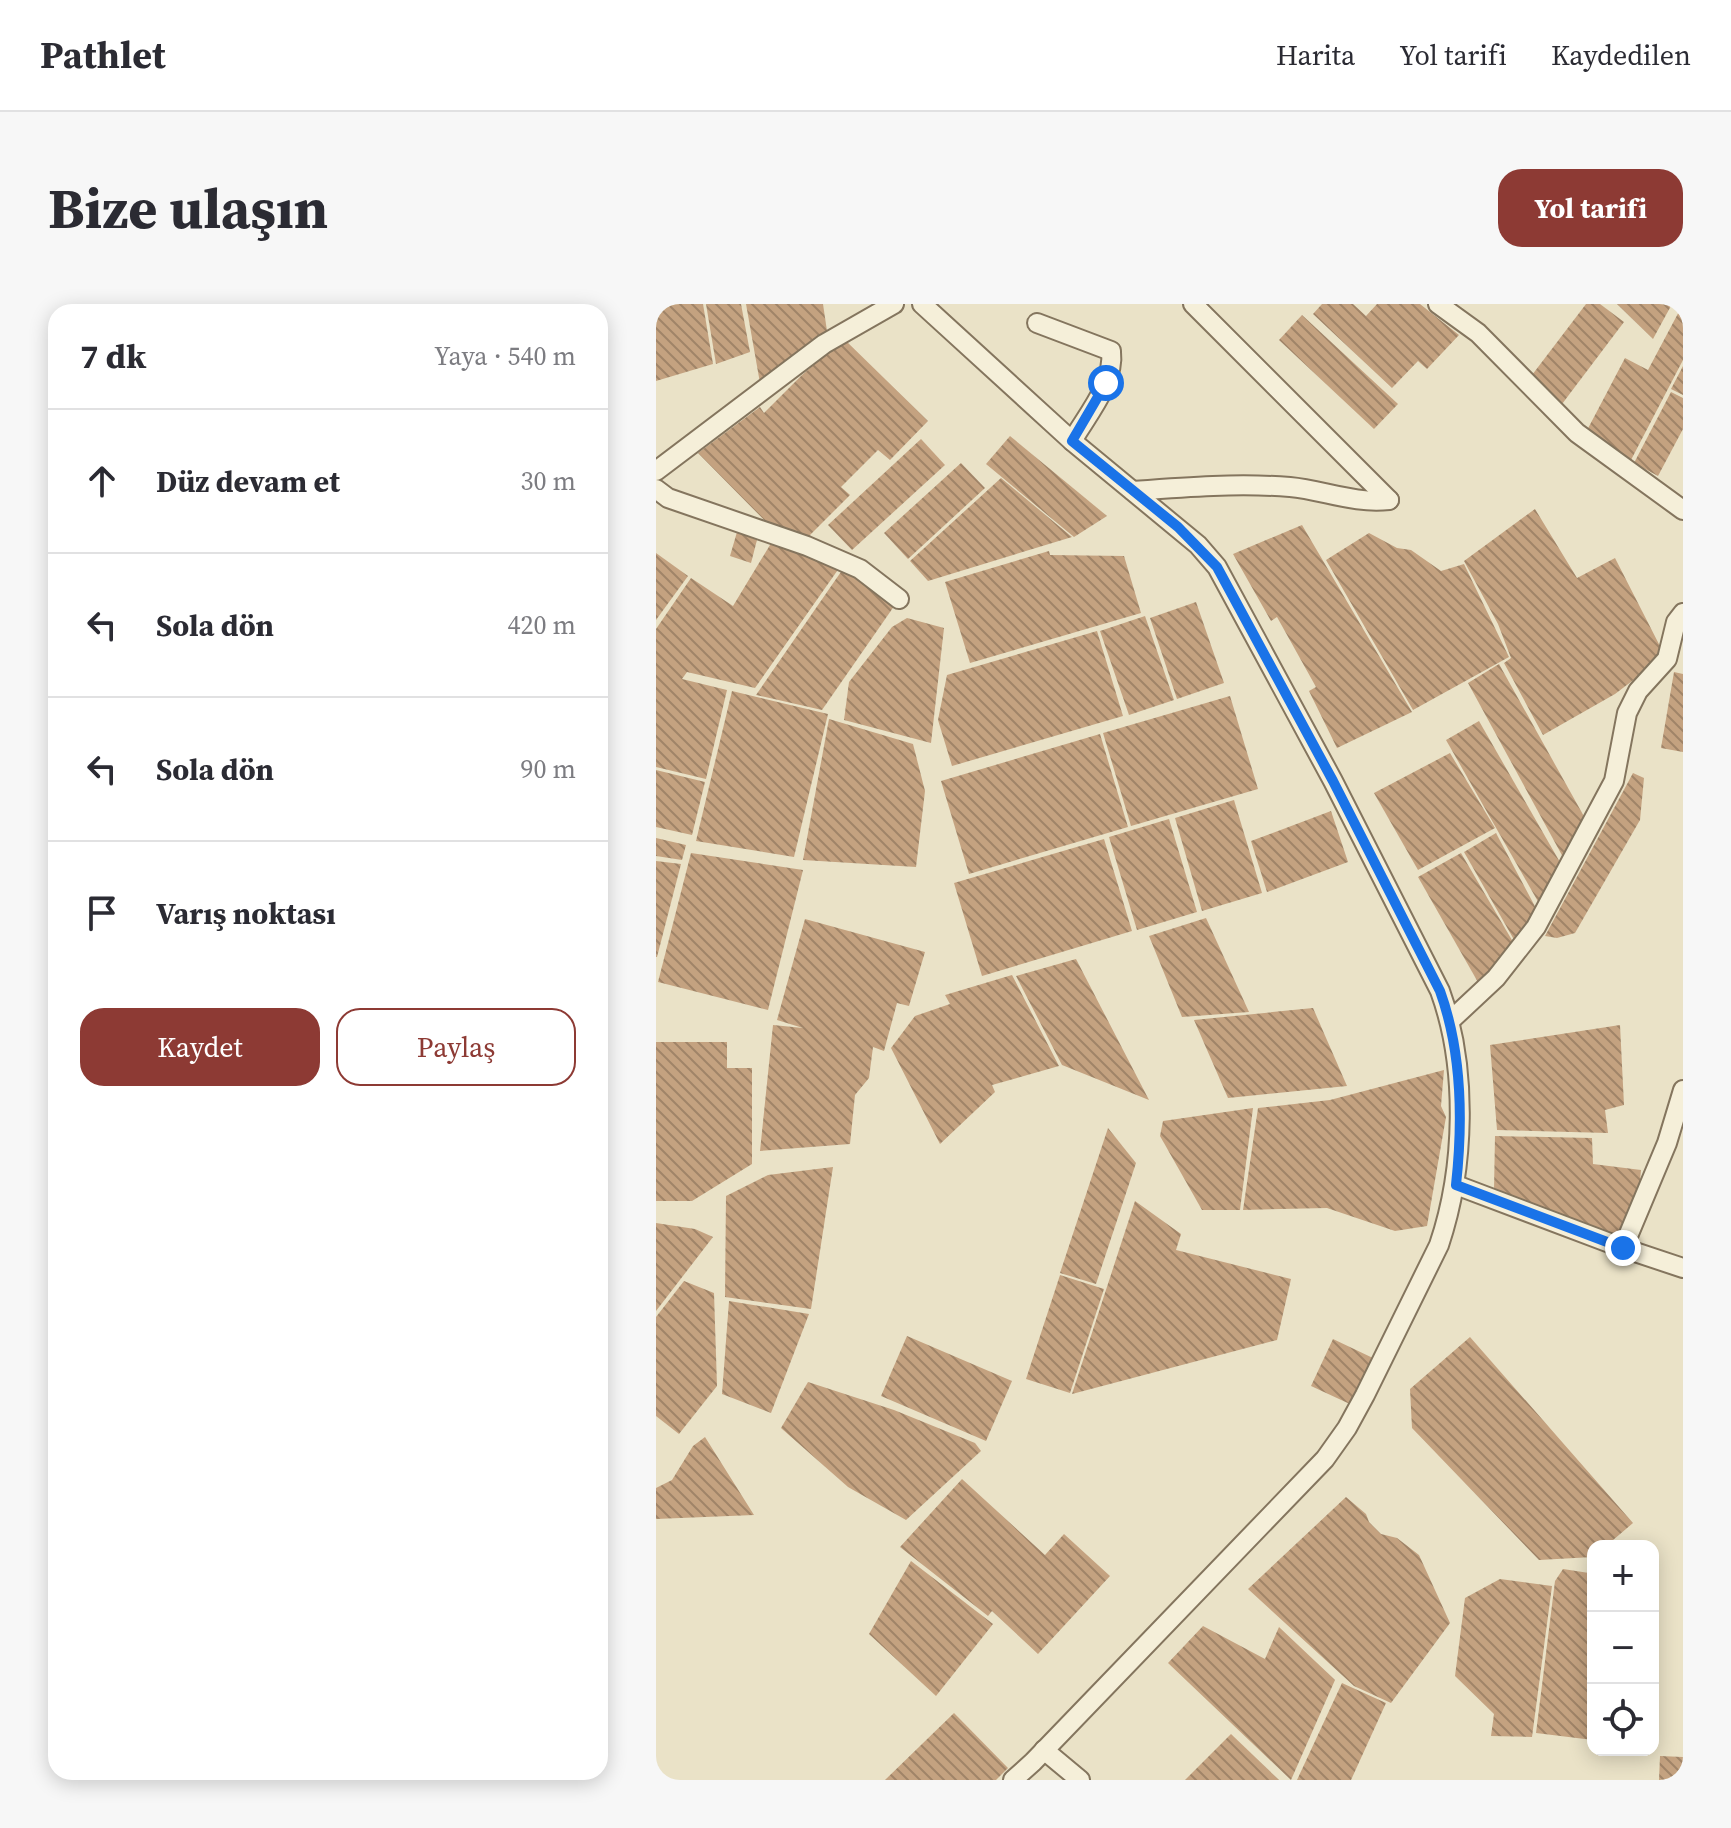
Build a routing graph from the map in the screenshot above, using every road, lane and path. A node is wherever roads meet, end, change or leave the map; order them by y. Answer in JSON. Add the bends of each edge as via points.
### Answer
{"nodes":[{"id":1,"x":894,"y":304,"type":"edge"},
{"id":2,"x":922,"y":304,"type":"edge"},
{"id":3,"x":1193,"y":304,"type":"edge"},
{"id":4,"x":1438,"y":304,"type":"edge"},
{"id":5,"x":1037,"y":323,"type":"dead end"},
{"id":6,"x":1072,"y":441,"type":"junction"},
{"id":7,"x":656,"y":471,"type":"edge"},
{"id":8,"x":656,"y":489,"type":"edge"},
{"id":9,"x":1133,"y":491,"type":"junction"},
{"id":10,"x":1683,"y":510,"type":"edge"},
{"id":11,"x":899,"y":599,"type":"dead end"},
{"id":12,"x":1683,"y":613,"type":"edge"},
{"id":13,"x":1451,"y":1020,"type":"junction"},
{"id":14,"x":1683,"y":1090,"type":"edge"},
{"id":15,"x":1456,"y":1185,"type":"junction"},
{"id":16,"x":1623,"y":1248,"type":"junction"},
{"id":17,"x":1683,"y":1268,"type":"edge"},
{"id":18,"x":1044,"y":1750,"type":"junction"},
{"id":19,"x":1013,"y":1780,"type":"edge"},
{"id":20,"x":1080,"y":1780,"type":"edge"}],
"edges":[{"from":1,"to":7,"type":"street","via":[[824,344]]},
{"from":2,"to":6,"type":"street"},
{"from":3,"to":9,"type":"street","via":[[1389,500],[1352,500],[1257,484]]},
{"from":4,"to":10,"type":"street","via":[[1478,333],[1577,433]]},
{"from":5,"to":6,"type":"street","via":[[1111,351],[1113,365],[1106,383]]},
{"from":6,"to":9,"type":"street"},
{"from":8,"to":11,"type":"street","via":[[860,569]]},
{"from":9,"to":13,"type":"street","via":[[1217,567],[1333,781]]},
{"from":12,"to":13,"type":"street","via":[[1667,659],[1638,691],[1627,713],[1614,781],[1536,927],[1496,978]]},
{"from":13,"to":15,"type":"street","via":[[1457,1055]]},
{"from":14,"to":16,"type":"street"},
{"from":15,"to":16,"type":"street"},
{"from":15,"to":18,"type":"street","via":[[1439,1245],[1347,1428],[1325,1459]]},
{"from":16,"to":17,"type":"street"},
{"from":18,"to":19,"type":"street"},
{"from":18,"to":20,"type":"street"}]}
